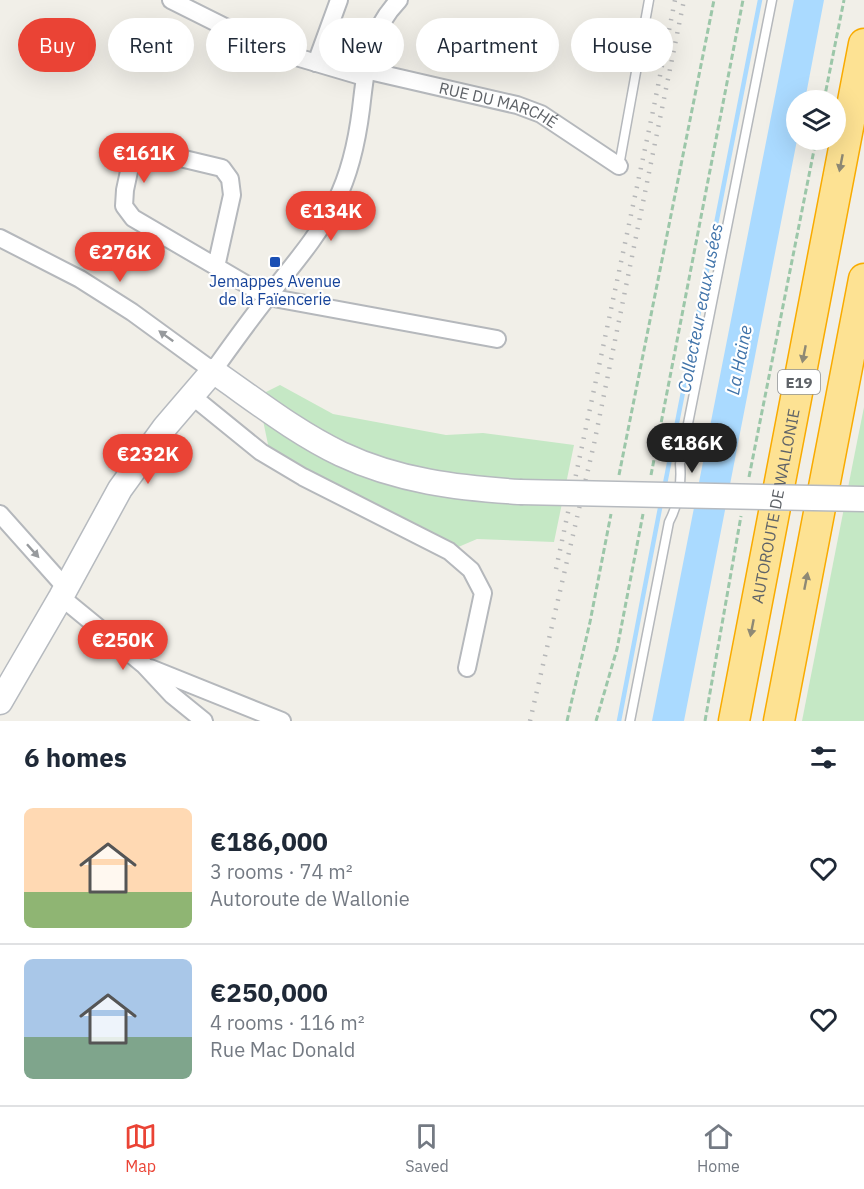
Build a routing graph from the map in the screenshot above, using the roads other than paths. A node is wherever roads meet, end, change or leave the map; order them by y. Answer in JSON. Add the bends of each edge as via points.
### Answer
{"nodes":[{"id":1,"x":171,"y":0,"type":"edge"},
{"id":2,"x":339,"y":0,"type":"edge"},
{"id":3,"x":399,"y":0,"type":"edge"},
{"id":4,"x":650,"y":0,"type":"edge"},
{"id":5,"x":772,"y":0,"type":"edge"},
{"id":6,"x":864,"y":44,"type":"edge"},
{"id":7,"x":316,"y":63,"type":"junction"},
{"id":8,"x":364,"y":73,"type":"junction"},
{"id":9,"x":619,"y":166,"type":"joint"},
{"id":10,"x":0,"y":238,"type":"edge"},
{"id":11,"x":216,"y":267,"type":"junction"},
{"id":12,"x":864,"y":279,"type":"edge"},
{"id":13,"x":268,"y":297,"type":"junction"},
{"id":14,"x":497,"y":339,"type":"dead end"},
{"id":15,"x":213,"y":371,"type":"junction"},
{"id":16,"x":192,"y":396,"type":"junction"},
{"id":17,"x":864,"y":499,"type":"edge"},
{"id":18,"x":0,"y":514,"type":"edge"},
{"id":19,"x":63,"y":592,"type":"junction"},
{"id":20,"x":144,"y":665,"type":"junction"},
{"id":21,"x":467,"y":669,"type":"dead end"},
{"id":22,"x":0,"y":702,"type":"edge"},
{"id":23,"x":204,"y":721,"type":"edge"},
{"id":24,"x":282,"y":721,"type":"edge"},
{"id":25,"x":630,"y":721,"type":"edge"},
{"id":26,"x":734,"y":721,"type":"edge"},
{"id":27,"x":779,"y":721,"type":"edge"}],
"edges":[{"from":1,"to":7,"type":"street","name":"RUE DU MARCHÉ","via":[[269,50]]},
{"from":2,"to":7,"type":"street"},
{"from":3,"to":8,"type":"street","via":[[374,35]]},
{"from":4,"to":9,"type":"lane"},
{"from":5,"to":25,"type":"lane"},
{"from":6,"to":26,"type":"highway","name":"AUTOROUTE DE WALLONIE","number":"E19","one_way":true},
{"from":7,"to":8,"type":"street","name":"RUE DU MARCHÉ"},
{"from":8,"to":9,"type":"street","name":"RUE DU MARCHÉ","via":[[517,105],[541,114]]},
{"from":8,"to":13,"type":"street","via":[[351,162],[336,201],[315,236]]},
{"from":15,"to":10,"type":"street","one_way":true,"via":[[80,279]]},
{"from":11,"to":11,"type":"street","via":[[133,218],[124,206],[131,162],[142,152],[222,168],[230,179],[232,195]]},
{"from":11,"to":13,"type":"street"},
{"from":27,"to":12,"type":"highway","number":"E19","one_way":true},
{"from":13,"to":14,"type":"street"},
{"from":13,"to":15,"type":"street"},
{"from":15,"to":16,"type":"street"},
{"from":15,"to":17,"type":"street","bridge":true,"via":[[303,433],[351,458],[414,480],[520,492]]},
{"from":16,"to":19,"type":"street","via":[[120,489]]},
{"from":16,"to":21,"type":"street","via":[[261,452],[449,551],[471,570],[483,593]]},
{"from":18,"to":19,"type":"street","one_way":true},
{"from":19,"to":20,"type":"street"},
{"from":19,"to":22,"type":"street"},
{"from":20,"to":23,"type":"street"},
{"from":20,"to":24,"type":"street"}]}
